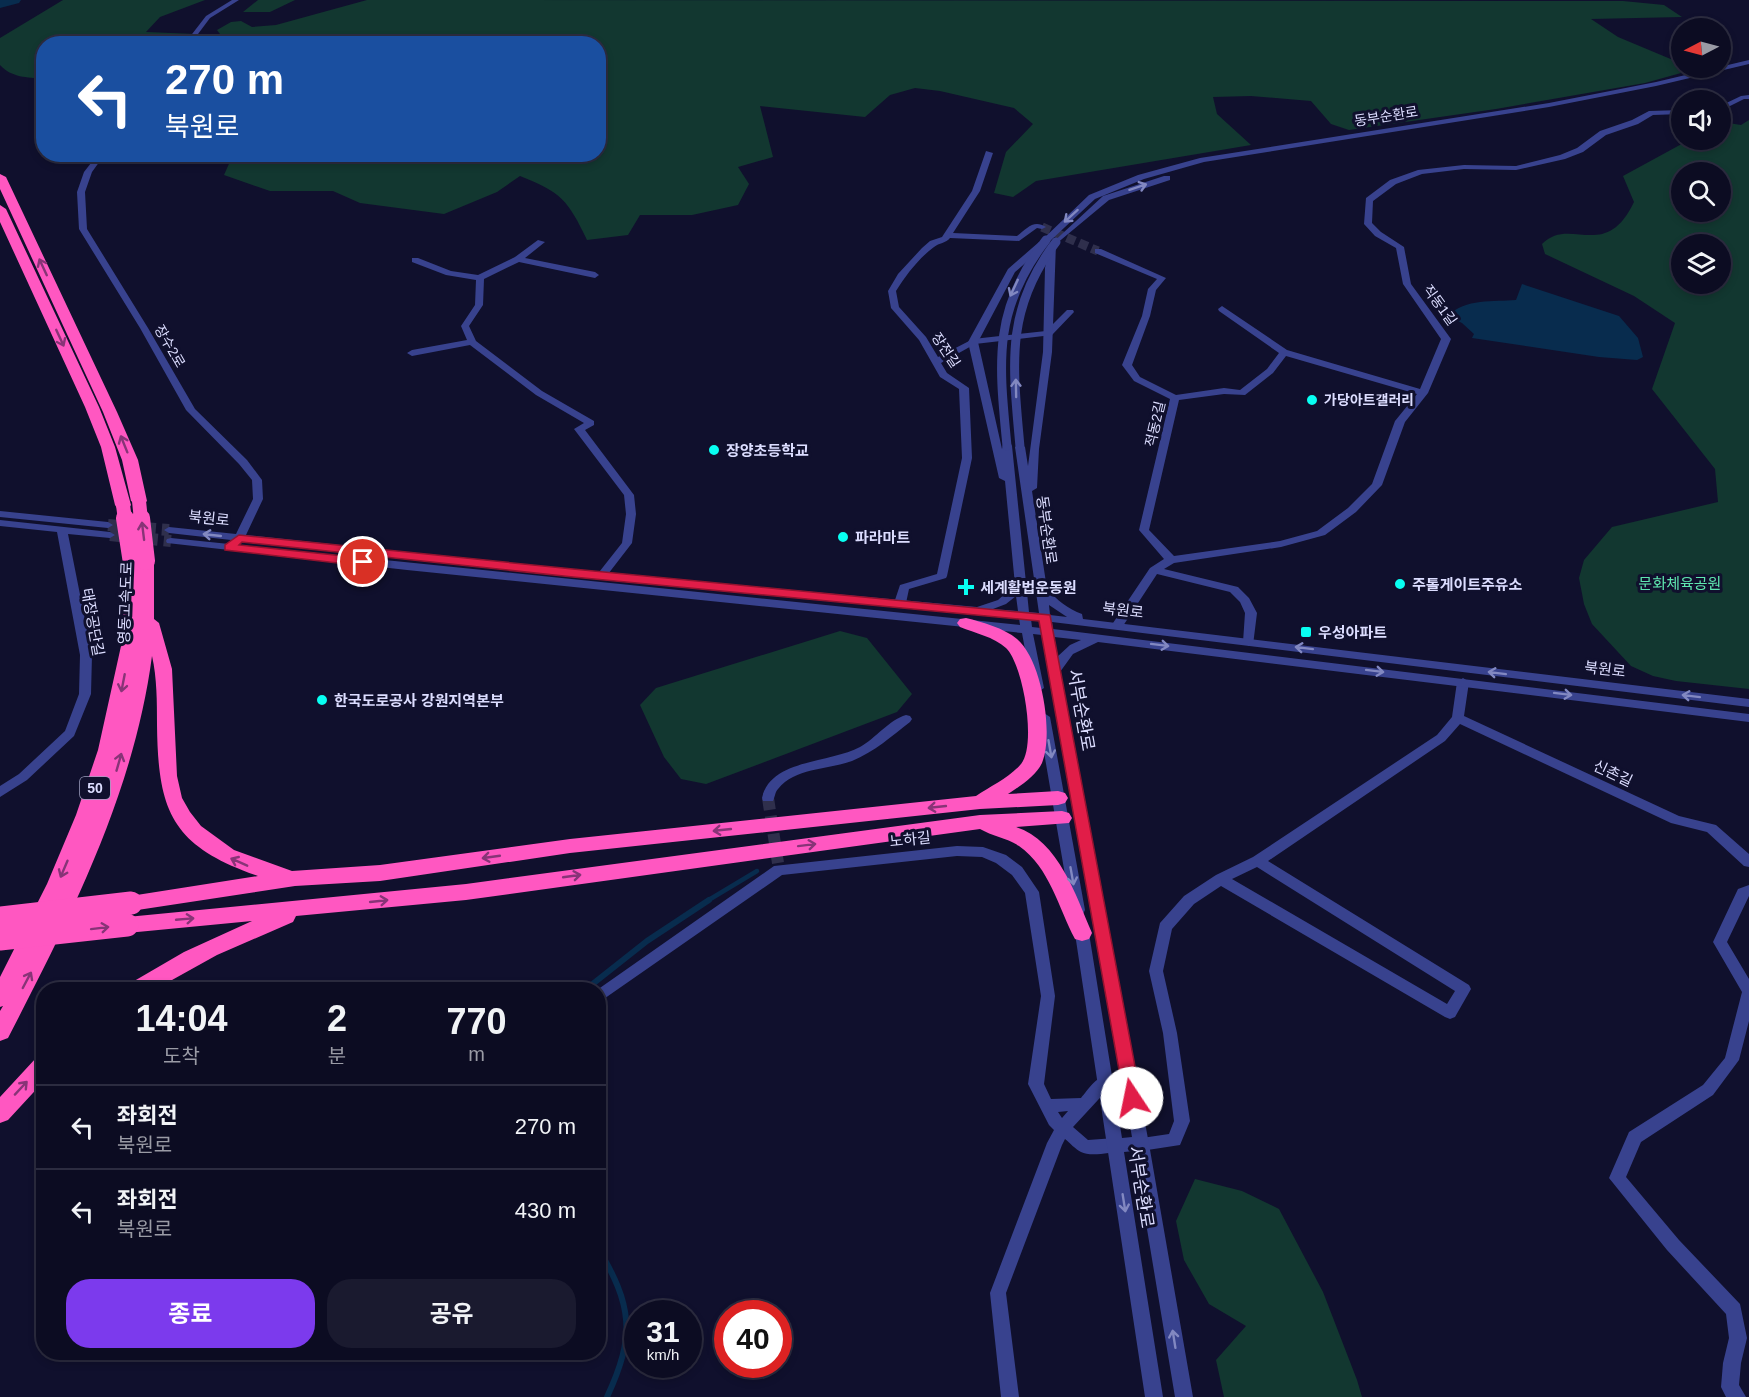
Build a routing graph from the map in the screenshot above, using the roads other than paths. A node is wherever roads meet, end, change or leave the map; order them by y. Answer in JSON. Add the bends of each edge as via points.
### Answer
{"nodes":[{"id":1,"x":236,"y":0,"type":"edge"},
{"id":2,"x":194,"y":36,"type":"edge"},
{"id":3,"x":1749,"y":62,"type":"edge"},
{"id":4,"x":1749,"y":69,"type":"edge"},
{"id":5,"x":1749,"y":97,"type":"edge"},
{"id":6,"x":1731,"y":104,"type":"edge"},
{"id":7,"x":1671,"y":112,"type":"edge"},
{"id":8,"x":989,"y":153,"type":"dead end"},
{"id":9,"x":96,"y":162,"type":"edge"},
{"id":10,"x":0,"y":177,"type":"edge"},
{"id":11,"x":0,"y":209,"type":"edge"},
{"id":12,"x":1042,"y":227,"type":"dead end"},
{"id":13,"x":948,"y":235,"type":"junction"},
{"id":14,"x":541,"y":242,"type":"dead end"},
{"id":15,"x":1050,"y":243,"type":"junction"},
{"id":16,"x":1098,"y":251,"type":"tunnel mouth"},
{"id":17,"x":518,"y":259,"type":"junction"},
{"id":18,"x":415,"y":260,"type":"dead end"},
{"id":19,"x":595,"y":275,"type":"dead end"},
{"id":20,"x":480,"y":278,"type":"junction"},
{"id":21,"x":1222,"y":309,"type":"dead end"},
{"id":22,"x":1070,"y":312,"type":"dead end"},
{"id":23,"x":1049,"y":333,"type":"junction"},
{"id":24,"x":472,"y":342,"type":"junction"},
{"id":25,"x":973,"y":342,"type":"junction"},
{"id":26,"x":1284,"y":352,"type":"junction"},
{"id":27,"x":412,"y":353,"type":"dead end"},
{"id":28,"x":935,"y":362,"type":"junction"},
{"id":29,"x":1423,"y":393,"type":"junction"},
{"id":30,"x":1175,"y":398,"type":"junction"},
{"id":31,"x":0,"y":514,"type":"edge"},
{"id":32,"x":0,"y":523,"type":"edge"},
{"id":33,"x":66,"y":525,"type":"junction"},
{"id":34,"x":109,"y":530,"type":"tunnel mouth"},
{"id":35,"x":1016,"y":532,"type":"junction"},
{"id":36,"x":1031,"y":532,"type":"junction"},
{"id":37,"x":239,"y":538,"type":"junction"},
{"id":38,"x":230,"y":547,"type":"junction"},
{"id":39,"x":1171,"y":560,"type":"junction"},
{"id":40,"x":139,"y":562,"type":"junction"},
{"id":41,"x":479,"y":562,"type":"junction"},
{"id":42,"x":1154,"y":570,"type":"junction"},
{"id":43,"x":473,"y":574,"type":"junction"},
{"id":44,"x":601,"y":576,"type":"junction"},
{"id":45,"x":1021,"y":586,"type":"junction"},
{"id":46,"x":1041,"y":590,"type":"junction"},
{"id":47,"x":900,"y":603,"type":"junction"},
{"id":48,"x":147,"y":612,"type":"junction"},
{"id":49,"x":1024,"y":615,"type":"junction"},
{"id":50,"x":966,"y":616,"type":"junction"},
{"id":51,"x":1045,"y":618,"type":"junction"},
{"id":52,"x":1099,"y":624,"type":"junction"},
{"id":53,"x":1117,"y":626,"type":"junction"},
{"id":54,"x":1026,"y":630,"type":"junction"},
{"id":55,"x":1047,"y":632,"type":"junction"},
{"id":56,"x":1102,"y":639,"type":"junction"},
{"id":57,"x":1249,"y":642,"type":"junction"},
{"id":58,"x":1248,"y":656,"type":"junction"},
{"id":59,"x":1054,"y":672,"type":"junction"},
{"id":60,"x":1462,"y":675,"type":"junction"},
{"id":61,"x":1034,"y":681,"type":"junction"},
{"id":62,"x":1749,"y":703,"type":"edge"},
{"id":63,"x":1458,"y":718,"type":"junction"},
{"id":64,"x":1749,"y":718,"type":"edge"},
{"id":65,"x":906,"y":719,"type":"dead end"},
{"id":66,"x":1041,"y":720,"type":"junction"},
{"id":67,"x":0,"y":792,"type":"edge"},
{"id":68,"x":1067,"y":797,"type":"junction"},
{"id":69,"x":768,"y":798,"type":"dead end"},
{"id":70,"x":980,"y":812,"type":"junction"},
{"id":71,"x":1071,"y":818,"type":"junction"},
{"id":72,"x":1258,"y":861,"type":"junction"},
{"id":73,"x":1749,"y":862,"type":"edge"},
{"id":74,"x":295,"y":878,"type":"junction"},
{"id":75,"x":1221,"y":879,"type":"junction"},
{"id":76,"x":1749,"y":891,"type":"edge"},
{"id":77,"x":308,"y":908,"type":"junction"},
{"id":78,"x":0,"y":918,"type":"edge"},
{"id":79,"x":1082,"y":933,"type":"junction"},
{"id":80,"x":0,"y":939,"type":"edge"},
{"id":81,"x":150,"y":982,"type":"edge"},
{"id":82,"x":606,"y":991,"type":"edge"},
{"id":83,"x":0,"y":998,"type":"edge"},
{"id":84,"x":0,"y":1032,"type":"edge"},
{"id":85,"x":36,"y":1074,"type":"edge"},
{"id":86,"x":1106,"y":1082,"type":"junction"},
{"id":87,"x":1086,"y":1104,"type":"junction"},
{"id":88,"x":1047,"y":1106,"type":"junction"},
{"id":89,"x":0,"y":1113,"type":"edge"},
{"id":90,"x":1063,"y":1128,"type":"junction"},
{"id":91,"x":1141,"y":1144,"type":"junction"},
{"id":92,"x":1115,"y":1146,"type":"junction"},
{"id":93,"x":1010,"y":1397,"type":"edge"},
{"id":94,"x":1154,"y":1397,"type":"edge"},
{"id":95,"x":1184,"y":1397,"type":"edge"},
{"id":96,"x":1737,"y":1397,"type":"edge"}],
"edges":[{"from":1,"to":2,"type":"street","via":[[208,17]]},
{"from":3,"to":15,"type":"street","name":"동부순환로","one_way":true,"via":[[1549,105],[1203,160],[1141,177],[1092,197]]},
{"from":15,"to":4,"type":"street","name":"동부순환로","one_way":true,"via":[[1106,198],[1174,175],[1247,159],[1548,110]]},
{"from":5,"to":6,"type":"street"},
{"from":7,"to":29,"type":"street","name":"직동1길","via":[[1652,113],[1603,133],[1580,150],[1562,157],[1516,168],[1464,167],[1421,172],[1394,182],[1369,200],[1368,224],[1400,247],[1407,284],[1446,339]]},
{"from":8,"to":13,"type":"street","name":"장전길","via":[[976,191]]},
{"from":9,"to":37,"type":"street","name":"장수2로","via":[[81,192],[83,229],[191,410],[257,480],[258,499]]},
{"from":40,"to":10,"type":"highway","name":"영동고속도로","number":"50","one_way":true,"bridge":true,"via":[[139,501],[130,460]]},
{"from":11,"to":40,"type":"highway","name":"영동고속도로","number":"50","one_way":true,"bridge":true,"via":[[108,447]]},
{"from":12,"to":13,"type":"street","via":[[1036,225],[1019,239]]},
{"from":13,"to":28,"type":"street","name":"장전길","via":[[925,250],[892,291],[895,308],[923,339]]},
{"from":14,"to":17,"type":"street"},
{"from":15,"to":23,"type":"street"},
{"from":15,"to":25,"type":"street","via":[[1011,271]]},
{"from":15,"to":35,"type":"street","name":"동부순환로","one_way":true,"bridge":true,"via":[[1027,264],[1013,290],[1003,328],[1000,381]]},
{"from":36,"to":15,"type":"street","name":"동부순환로","one_way":true,"bridge":true,"via":[[1017,404],[1017,318],[1024,292]]},
{"from":16,"to":30,"type":"street","name":"적동2길","via":[[1162,278],[1152,289],[1127,364],[1137,379]]},
{"from":17,"to":19,"type":"street"},
{"from":17,"to":20,"type":"street"},
{"from":18,"to":20,"type":"street","via":[[449,273]]},
{"from":20,"to":24,"type":"street","via":[[479,305],[465,326]]},
{"from":21,"to":26,"type":"street"},
{"from":22,"to":23,"type":"street"},
{"from":23,"to":25,"type":"street"},
{"from":23,"to":36,"type":"street","via":[[1034,445]]},
{"from":24,"to":27,"type":"street"},
{"from":24,"to":44,"type":"street","via":[[539,393],[591,423],[579,429],[629,495],[631,514],[627,543]]},
{"from":25,"to":28,"type":"street"},
{"from":25,"to":35,"type":"street"},
{"from":26,"to":29,"type":"street"},
{"from":26,"to":30,"type":"street","via":[[1270,371],[1242,393],[1208,392]]},
{"from":28,"to":47,"type":"street","name":"장전길","via":[[944,375],[964,388],[967,458],[942,576],[904,587]]},
{"from":29,"to":39,"type":"street","name":"직동1길","via":[[1400,421],[1377,484],[1352,510],[1321,533],[1281,544]]},
{"from":30,"to":39,"type":"street","name":"적동2길","via":[[1144,530]]},
{"from":31,"to":33,"type":"street"},
{"from":32,"to":33,"type":"street"},
{"from":33,"to":34,"type":"street"},
{"from":33,"to":67,"type":"street","name":"태장공단길","via":[[86,655],[85,694],[70,733],[23,777]]},
{"from":35,"to":45,"type":"street","name":"동부순환로"},
{"from":36,"to":46,"type":"street","name":"동부순환로"},
{"from":37,"to":38,"type":"street","name":"장수2로"},
{"from":37,"to":38,"type":"street","name":"북원로","one_way":true,"via":[[170,536]]},
{"from":37,"to":41,"type":"street","name":"북원로"},
{"from":38,"to":43,"type":"street","name":"북원로"},
{"from":39,"to":42,"type":"street","name":"직동1길"},
{"from":40,"to":48,"type":"highway","name":"영동고속도로","number":"50"},
{"from":40,"to":83,"type":"highway","name":"영동고속도로","number":"50","one_way":true,"via":[[132,637],[107,750],[86,815],[57,884]]},
{"from":41,"to":43,"type":"street"},
{"from":41,"to":44,"type":"street","name":"북원로"},
{"from":42,"to":53,"type":"street","name":"직동1길"},
{"from":42,"to":57,"type":"street","via":[[1234,589],[1251,613]]},
{"from":43,"to":50,"type":"street","name":"북원로"},
{"from":44,"to":47,"type":"street","name":"북원로"},
{"from":45,"to":49,"type":"street","name":"동부순환로"},
{"from":45,"to":50,"type":"street","via":[[1002,602]]},
{"from":46,"to":51,"type":"street","name":"동부순환로"},
{"from":46,"to":52,"type":"street","via":[[1067,613]]},
{"from":47,"to":50,"type":"street","name":"북원로"},
{"from":74,"to":48,"type":"highway","one_way":true,"via":[[251,868],[218,853],[194,832],[178,808],[168,779],[164,673]]},
{"from":84,"to":48,"type":"highway","name":"영동고속도로","number":"50","one_way":true,"via":[[78,876],[108,799],[140,678]]},
{"from":49,"to":50,"type":"street","name":"북원로"},
{"from":49,"to":51,"type":"street","name":"북원로"},
{"from":49,"to":54,"type":"street","name":"동부순환로"},
{"from":50,"to":54,"type":"street","name":"북원로"},
{"from":50,"to":61,"type":"highway","via":[[1014,645]]},
{"from":51,"to":52,"type":"street","name":"북원로"},
{"from":51,"to":55,"type":"street","name":"서부순환로"},
{"from":52,"to":53,"type":"street","name":"북원로"},
{"from":53,"to":57,"type":"street","name":"북원로"},
{"from":54,"to":55,"type":"street","name":"북원로"},
{"from":54,"to":61,"type":"street"},
{"from":55,"to":56,"type":"street","name":"북원로"},
{"from":55,"to":59,"type":"street","name":"서부순환로"},
{"from":56,"to":58,"type":"street","name":"북원로","one_way":true},
{"from":56,"to":59,"type":"street","via":[[1070,650]]},
{"from":57,"to":58,"type":"street"},
{"from":60,"to":57,"type":"street","name":"북원로","one_way":true},
{"from":58,"to":60,"type":"street","name":"북원로","one_way":true},
{"from":59,"to":68,"type":"street","name":"서부순환로"},
{"from":62,"to":60,"type":"street","name":"북원로","one_way":true},
{"from":60,"to":63,"type":"street"},
{"from":60,"to":64,"type":"street","name":"북원로","one_way":true},
{"from":61,"to":66,"type":"highway"},
{"from":63,"to":72,"type":"street","via":[[1441,738]]},
{"from":63,"to":73,"type":"street","name":"신촌길","via":[[1676,820],[1711,828]]},
{"from":65,"to":69,"type":"street","via":[[847,758],[818,763],[785,776],[770,788]]},
{"from":66,"to":68,"type":"street","name":"서부순환로","one_way":true},
{"from":66,"to":70,"type":"highway","via":[[1032,763]]},
{"from":68,"to":70,"type":"highway"},
{"from":68,"to":71,"type":"street","name":"서부순환로"},
{"from":70,"to":71,"type":"highway"},
{"from":70,"to":74,"type":"highway","one_way":true,"via":[[570,846],[380,873]]},
{"from":77,"to":70,"type":"highway","one_way":true,"via":[[466,892]]},
{"from":70,"to":79,"type":"highway","via":[[1040,853],[1055,875]]},
{"from":71,"to":79,"type":"street","name":"서부순환로","one_way":true},
{"from":71,"to":91,"type":"street","name":"서부순환로"},
{"from":72,"to":75,"type":"street"},
{"from":72,"to":75,"type":"street","via":[[1464,989],[1450,1013]]},
{"from":74,"to":78,"type":"highway","bridge":true},
{"from":75,"to":91,"type":"street","name":"노하길","via":[[1189,900],[1164,927],[1156,971],[1170,1032],[1182,1121],[1174,1140]]},
{"from":76,"to":96,"type":"street","via":[[1743,893],[1720,942],[1749,992],[1732,1060],[1708,1090],[1635,1137],[1617,1178],[1734,1310],[1738,1338],[1730,1387]]},
{"from":80,"to":77,"type":"highway","one_way":true,"bridge":true},
{"from":77,"to":81,"type":"highway","via":[[228,938]]},
{"from":79,"to":86,"type":"street","name":"서부순환로"},
{"from":82,"to":88,"type":"street","name":"노하길","via":[[778,866],[983,852],[1002,859],[1017,871],[1032,892],[1048,996],[1036,1084]]},
{"from":89,"to":85,"type":"highway","one_way":true},
{"from":86,"to":87,"type":"street"},
{"from":86,"to":92,"type":"street","name":"서부순환로"},
{"from":87,"to":88,"type":"street"},
{"from":87,"to":90,"type":"street"},
{"from":88,"to":90,"type":"street","name":"노하길"},
{"from":90,"to":92,"type":"street","name":"노하길","via":[[1085,1147]]},
{"from":90,"to":93,"type":"street","via":[[998,1293]]},
{"from":91,"to":92,"type":"street","name":"노하길"},
{"from":95,"to":91,"type":"street","name":"서부순환로","one_way":true},
{"from":92,"to":94,"type":"street","name":"서부순환로","one_way":true}]}
